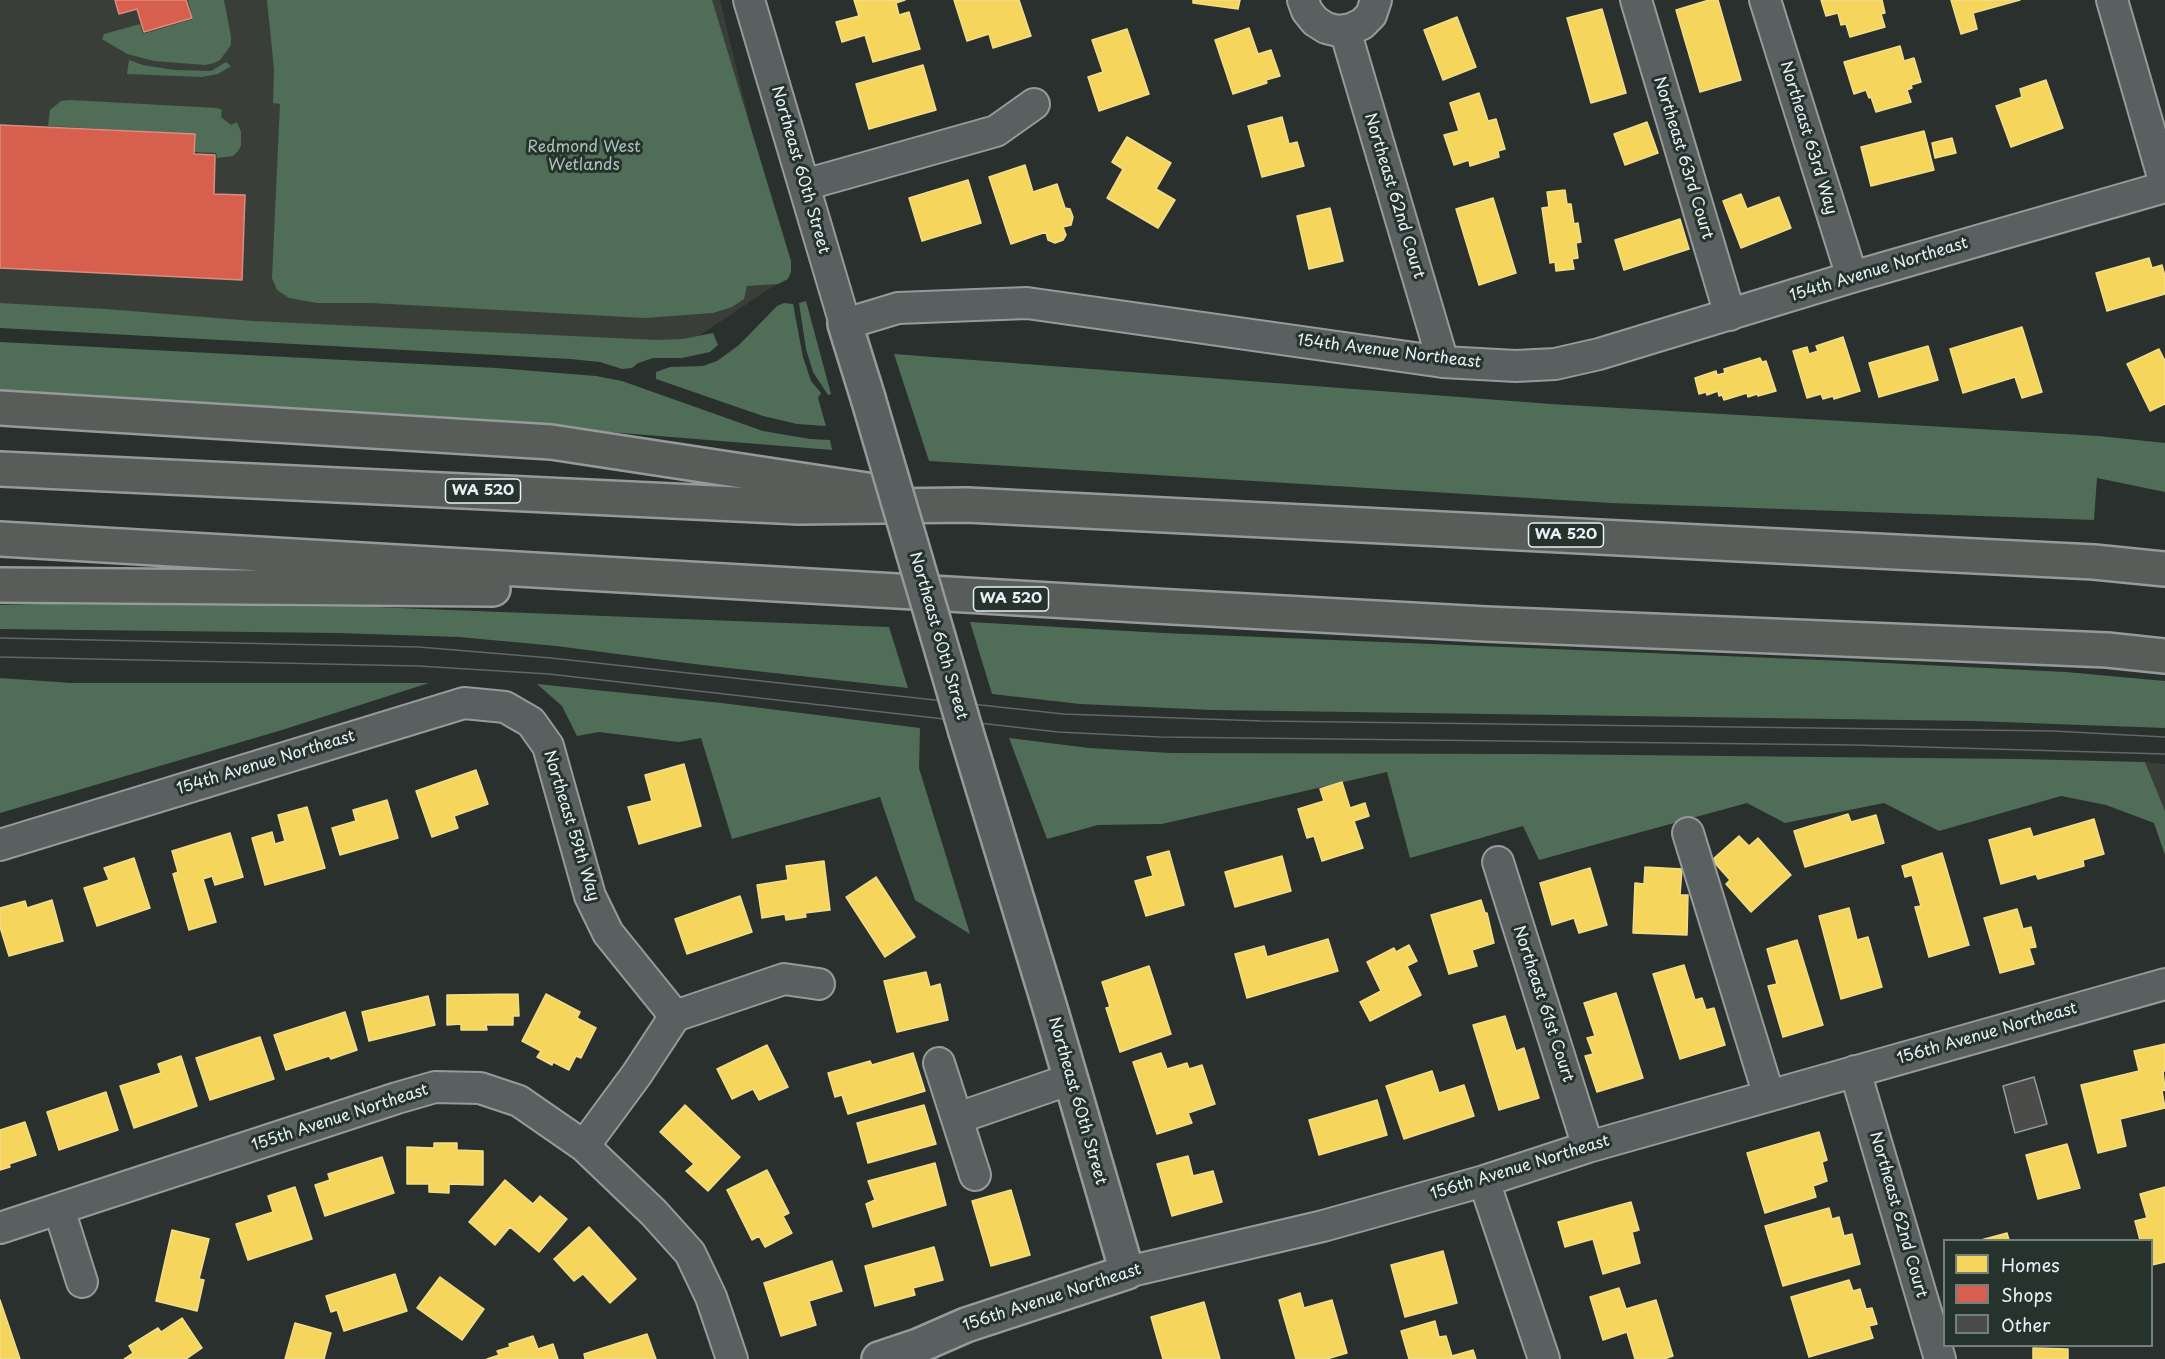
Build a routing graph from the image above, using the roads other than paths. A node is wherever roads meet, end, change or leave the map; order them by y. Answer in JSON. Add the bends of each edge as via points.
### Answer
{"nodes":[{"id":1,"x":749,"y":0,"type":"edge"},
{"id":2,"x":1303,"y":0,"type":"edge"},
{"id":3,"x":1376,"y":0,"type":"edge"},
{"id":4,"x":1636,"y":0,"type":"edge"},
{"id":5,"x":1765,"y":0,"type":"edge"},
{"id":6,"x":2112,"y":0,"type":"edge"},
{"id":7,"x":1345,"y":30,"type":"junction"},
{"id":8,"x":1034,"y":104,"type":"dead end"},
{"id":9,"x":804,"y":185,"type":"junction"},
{"id":10,"x":2165,"y":186,"type":"edge"},
{"id":11,"x":1852,"y":277,"type":"junction"},
{"id":12,"x":1730,"y":315,"type":"junction"},
{"id":13,"x":845,"y":324,"type":"junction"},
{"id":14,"x":1443,"y":362,"type":"junction"},
{"id":15,"x":0,"y":408,"type":"edge"},
{"id":16,"x":0,"y":469,"type":"edge"},
{"id":17,"x":967,"y":505,"type":"junction"},
{"id":18,"x":0,"y":539,"type":"edge"},
{"id":19,"x":2165,"y":569,"type":"edge"},
{"id":20,"x":0,"y":585,"type":"edge"},
{"id":21,"x":867,"y":591,"type":"junction"},
{"id":22,"x":2165,"y":656,"type":"edge"},
{"id":23,"x":531,"y":722,"type":"joint"},
{"id":24,"x":1688,"y":833,"type":"dead end"},
{"id":25,"x":0,"y":845,"type":"edge"},
{"id":26,"x":1498,"y":862,"type":"dead end"},
{"id":27,"x":819,"y":984,"type":"dead end"},
{"id":28,"x":2165,"y":984,"type":"edge"},
{"id":29,"x":675,"y":1016,"type":"junction"},
{"id":30,"x":939,"y":1063,"type":"dead end"},
{"id":31,"x":1855,"y":1071,"type":"junction"},
{"id":32,"x":1071,"y":1079,"type":"junction"},
{"id":33,"x":1769,"y":1096,"type":"junction"},
{"id":34,"x":958,"y":1118,"type":"junction"},
{"id":35,"x":584,"y":1146,"type":"junction"},
{"id":36,"x":1588,"y":1147,"type":"junction"},
{"id":37,"x":975,"y":1175,"type":"dead end"},
{"id":38,"x":1484,"y":1181,"type":"junction"},
{"id":39,"x":59,"y":1209,"type":"junction"},
{"id":40,"x":0,"y":1228,"type":"edge"},
{"id":41,"x":1127,"y":1272,"type":"junction"},
{"id":42,"x":82,"y":1282,"type":"dead end"},
{"id":43,"x":920,"y":1352,"type":"edge"},
{"id":44,"x":732,"y":1359,"type":"edge"},
{"id":45,"x":879,"y":1359,"type":"edge"},
{"id":46,"x":1544,"y":1359,"type":"edge"},
{"id":47,"x":1940,"y":1359,"type":"edge"}],
"edges":[{"from":1,"to":9,"type":"street","name":"Northeast 60th Street"},
{"from":2,"to":7,"type":"street","via":[[1315,21],[1326,28]]},
{"from":3,"to":7,"type":"street","via":[[1371,15],[1362,24]]},
{"from":4,"to":12,"type":"street","name":"Northeast 63rd Court"},
{"from":5,"to":11,"type":"street","name":"Northeast 63rd Way"},
{"from":6,"to":10,"type":"street"},
{"from":7,"to":14,"type":"street","name":"Northeast 62nd Court"},
{"from":8,"to":9,"type":"street","via":[[996,131]]},
{"from":9,"to":13,"type":"street","name":"Northeast 60th Street"},
{"from":10,"to":11,"type":"street","name":"154th Avenue Northeast"},
{"from":11,"to":12,"type":"street","name":"154th Avenue Northeast"},
{"from":12,"to":14,"type":"street","name":"154th Avenue Northeast","via":[[1556,364]]},
{"from":13,"to":14,"type":"street","name":"154th Avenue Northeast","via":[[898,308],[1027,303]]},
{"from":13,"to":32,"type":"street","name":"Northeast 60th Street","bridge":true},
{"from":15,"to":17,"type":"highway","via":[[551,442]]},
{"from":16,"to":17,"type":"highway","number":"WA 520","via":[[799,507]]},
{"from":17,"to":19,"type":"highway","number":"WA 520","via":[[2094,562]]},
{"from":18,"to":21,"type":"highway","number":"WA 520"},
{"from":20,"to":21,"type":"highway"},
{"from":21,"to":22,"type":"highway","number":"WA 520","via":[[1498,625],[2107,650]]},
{"from":23,"to":25,"type":"street","name":"154th Avenue Northeast","via":[[506,707],[464,702]]},
{"from":23,"to":29,"type":"street","name":"Northeast 59th Way","via":[[548,746],[591,896],[608,933]]},
{"from":24,"to":33,"type":"street"},
{"from":26,"to":36,"type":"street","name":"Northeast 61st Court"},
{"from":27,"to":29,"type":"street","via":[[784,979]]},
{"from":28,"to":31,"type":"street","name":"156th Avenue Northeast"},
{"from":29,"to":35,"type":"street"},
{"from":30,"to":34,"type":"street"},
{"from":31,"to":33,"type":"street","name":"156th Avenue Northeast"},
{"from":31,"to":47,"type":"street","name":"Northeast 62nd Court"},
{"from":32,"to":34,"type":"street"},
{"from":32,"to":41,"type":"street","name":"Northeast 60th Street"},
{"from":33,"to":36,"type":"street","name":"156th Avenue Northeast"},
{"from":34,"to":37,"type":"street"},
{"from":35,"to":39,"type":"street","name":"155th Avenue Northeast","via":[[519,1101],[480,1088],[435,1087]]},
{"from":35,"to":44,"type":"street","name":"155th Avenue Northeast","via":[[690,1253],[711,1297]]},
{"from":36,"to":38,"type":"street","name":"156th Avenue Northeast"},
{"from":38,"to":41,"type":"street","name":"156th Avenue Northeast","via":[[1323,1226]]},
{"from":38,"to":46,"type":"street"},
{"from":39,"to":40,"type":"street","name":"155th Avenue Northeast"},
{"from":39,"to":42,"type":"street"},
{"from":41,"to":43,"type":"street","name":"156th Avenue Northeast","via":[[966,1325]]},
{"from":43,"to":45,"type":"street","name":"156th Avenue Northeast"}]}
